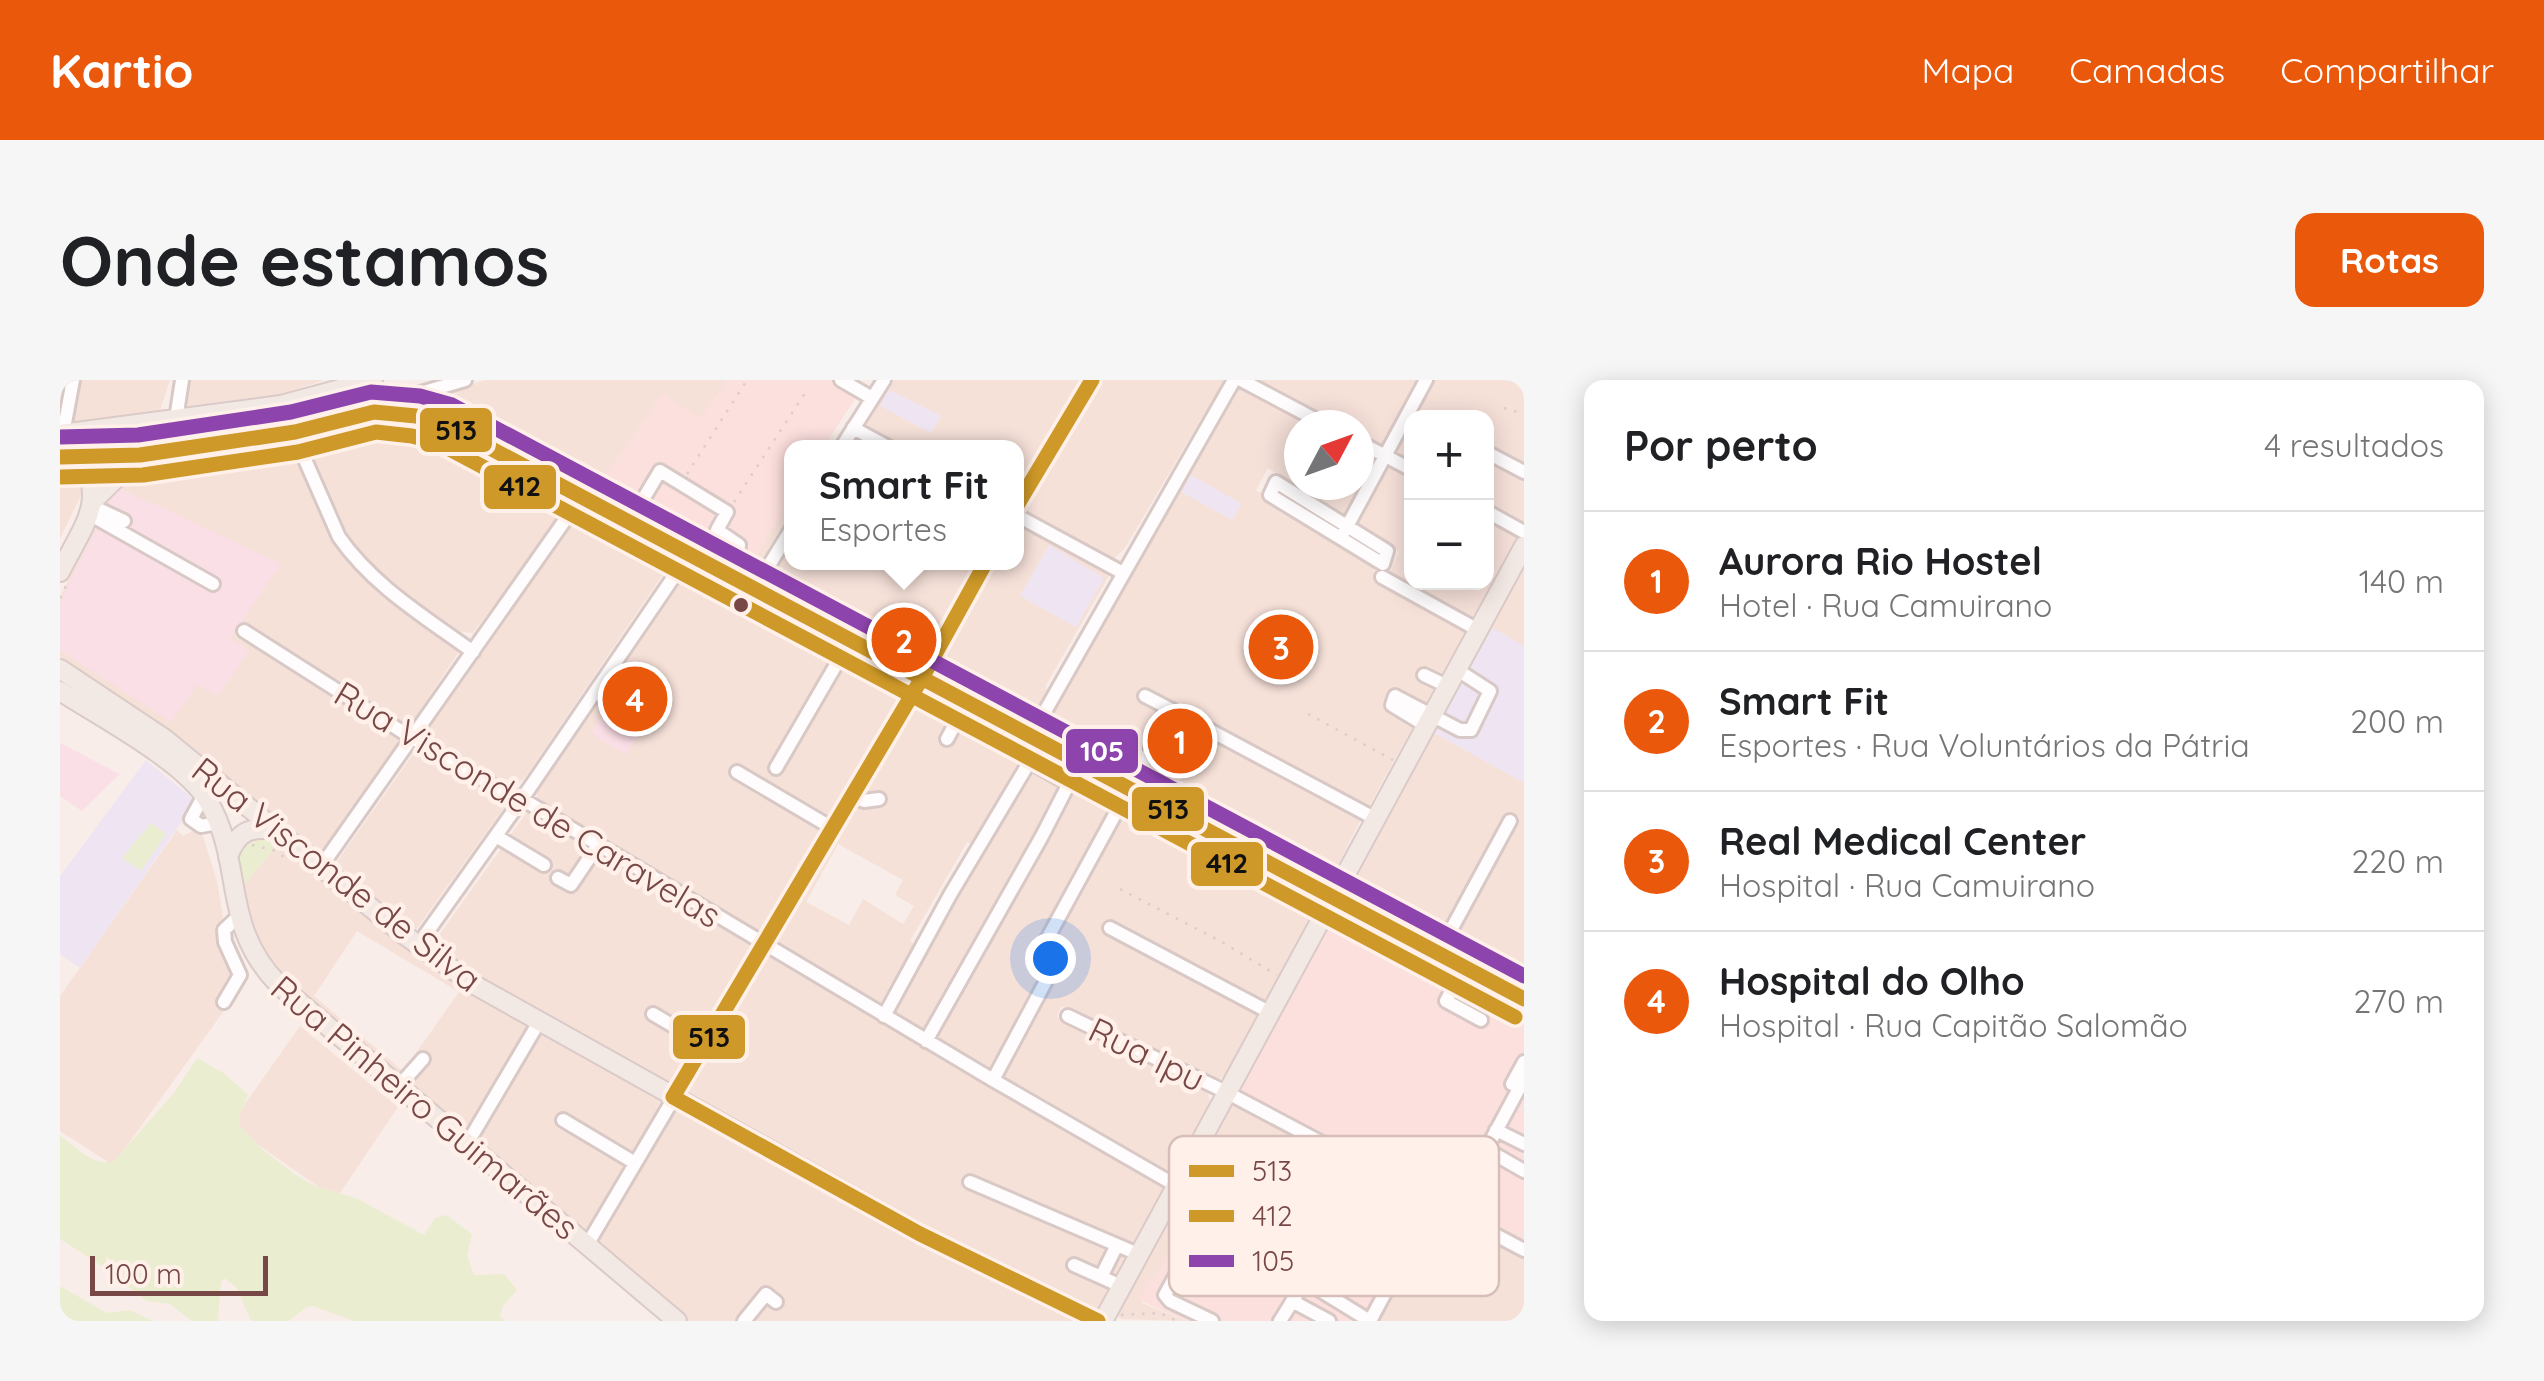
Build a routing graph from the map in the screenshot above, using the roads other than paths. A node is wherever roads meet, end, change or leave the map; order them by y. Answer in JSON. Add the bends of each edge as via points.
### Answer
{"nodes":[{"id":1,"x":73,"y":380,"type":"edge"},
{"id":2,"x":182,"y":380,"type":"edge"},
{"id":3,"x":374,"y":380,"type":"edge"},
{"id":4,"x":465,"y":380,"type":"edge"},
{"id":5,"x":841,"y":380,"type":"edge"},
{"id":6,"x":884,"y":380,"type":"edge"},
{"id":7,"x":1092,"y":380,"type":"edge"},
{"id":8,"x":1237,"y":380,"type":"edge"},
{"id":9,"x":1426,"y":380,"type":"edge"},
{"id":10,"x":332,"y":385,"type":"edge"},
{"id":11,"x":872,"y":398,"type":"junction"},
{"id":12,"x":282,"y":405,"type":"junction"},
{"id":13,"x":1296,"y":410,"type":"edge"},
{"id":14,"x":374,"y":412,"type":"junction"},
{"id":15,"x":176,"y":419,"type":"junction"},
{"id":16,"x":854,"y":428,"type":"junction"},
{"id":17,"x":295,"y":432,"type":"junction"},
{"id":18,"x":62,"y":434,"type":"edge"},
{"id":19,"x":846,"y":440,"type":"edge"},
{"id":20,"x":876,"y":440,"type":"edge"},
{"id":21,"x":1374,"y":450,"type":"edge"},
{"id":22,"x":83,"y":455,"type":"junction"},
{"id":23,"x":1386,"y":456,"type":"junction"},
{"id":24,"x":1494,"y":456,"type":"edge"},
{"id":25,"x":60,"y":457,"type":"edge"},
{"id":26,"x":142,"y":463,"type":"junction"},
{"id":27,"x":1404,"y":466,"type":"edge"},
{"id":28,"x":1524,"y":472,"type":"edge"},
{"id":29,"x":582,"y":496,"type":"junction"},
{"id":30,"x":1024,"y":498,"type":"edge"},
{"id":31,"x":92,"y":507,"type":"junction"},
{"id":32,"x":1494,"y":515,"type":"edge"},
{"id":33,"x":1024,"y":517,"type":"edge"},
{"id":34,"x":630,"y":521,"type":"junction"},
{"id":35,"x":1344,"y":532,"type":"junction"},
{"id":36,"x":1524,"y":532,"type":"edge"},
{"id":37,"x":784,"y":541,"type":"edge"},
{"id":38,"x":1524,"y":546,"type":"edge"},
{"id":39,"x":690,"y":553,"type":"junction"},
{"id":40,"x":733,"y":562,"type":"junction"},
{"id":41,"x":982,"y":570,"type":"edge"},
{"id":42,"x":1122,"y":573,"type":"junction"},
{"id":43,"x":64,"y":577,"type":"edge"},
{"id":44,"x":1382,"y":577,"type":"dead end"},
{"id":45,"x":213,"y":584,"type":"dead end"},
{"id":46,"x":755,"y":588,"type":"junction"},
{"id":47,"x":1478,"y":630,"type":"junction"},
{"id":48,"x":244,"y":631,"type":"dead end"},
{"id":49,"x":851,"y":640,"type":"junction"},
{"id":50,"x":473,"y":652,"type":"junction"},
{"id":51,"x":60,"y":669,"type":"edge"},
{"id":52,"x":1424,"y":675,"type":"dead end"},
{"id":53,"x":922,"y":678,"type":"junction"},
{"id":54,"x":1452,"y":678,"type":"junction"},
{"id":55,"x":60,"y":691,"type":"edge"},
{"id":56,"x":1145,"y":696,"type":"dead end"},
{"id":57,"x":964,"y":700,"type":"junction"},
{"id":58,"x":1172,"y":710,"type":"junction"},
{"id":59,"x":1428,"y":720,"type":"junction"},
{"id":60,"x":1031,"y":736,"type":"junction"},
{"id":61,"x":413,"y":738,"type":"junction"},
{"id":62,"x":944,"y":738,"type":"dead end"},
{"id":63,"x":1080,"y":762,"type":"junction"},
{"id":64,"x":776,"y":768,"type":"dead end"},
{"id":65,"x":737,"y":772,"type":"dead end"},
{"id":66,"x":1069,"y":784,"type":"junction"},
{"id":67,"x":1131,"y":790,"type":"junction"},
{"id":68,"x":851,"y":796,"type":"junction"},
{"id":69,"x":522,"y":798,"type":"junction"},
{"id":70,"x":879,"y":798,"type":"dead end"},
{"id":71,"x":211,"y":808,"type":"junction"},
{"id":72,"x":1374,"y":818,"type":"junction"},
{"id":73,"x":1510,"y":821,"type":"dead end"},
{"id":74,"x":832,"y":828,"type":"junction"},
{"id":75,"x":276,"y":830,"type":"junction"},
{"id":76,"x":496,"y":836,"type":"junction"},
{"id":77,"x":598,"y":845,"type":"junction"},
{"id":78,"x":970,"y":847,"type":"dead end"},
{"id":79,"x":228,"y":858,"type":"junction"},
{"id":80,"x":544,"y":865,"type":"dead end"},
{"id":81,"x":320,"y":868,"type":"junction"},
{"id":82,"x":558,"y":878,"type":"dead end"},
{"id":83,"x":1332,"y":896,"type":"junction"},
{"id":84,"x":238,"y":916,"type":"junction"},
{"id":85,"x":1110,"y":928,"type":"dead end"},
{"id":86,"x":763,"y":944,"type":"junction"},
{"id":87,"x":418,"y":945,"type":"junction"},
{"id":88,"x":1438,"y":954,"type":"junction"},
{"id":89,"x":1464,"y":968,"type":"junction"},
{"id":90,"x":1524,"y":999,"type":"edge"},
{"id":91,"x":224,"y":1002,"type":"dead end"},
{"id":92,"x":1269,"y":1012,"type":"junction"},
{"id":93,"x":653,"y":1014,"type":"dead end"},
{"id":94,"x":881,"y":1014,"type":"junction"},
{"id":95,"x":1068,"y":1016,"type":"dead end"},
{"id":96,"x":1481,"y":1020,"type":"dead end"},
{"id":97,"x":539,"y":1022,"type":"junction"},
{"id":98,"x":926,"y":1041,"type":"junction"},
{"id":99,"x":704,"y":1044,"type":"junction"},
{"id":100,"x":422,"y":1059,"type":"dead end"},
{"id":101,"x":1524,"y":1062,"type":"edge"},
{"id":102,"x":993,"y":1080,"type":"junction"},
{"id":103,"x":1524,"y":1080,"type":"edge"},
{"id":104,"x":398,"y":1087,"type":"junction"},
{"id":105,"x":1226,"y":1092,"type":"junction"},
{"id":106,"x":673,"y":1097,"type":"junction"},
{"id":107,"x":563,"y":1120,"type":"dead end"},
{"id":108,"x":1498,"y":1126,"type":"junction"},
{"id":109,"x":1202,"y":1136,"type":"edge"},
{"id":110,"x":1309,"y":1136,"type":"edge"},
{"id":111,"x":1493,"y":1136,"type":"edge"},
{"id":112,"x":467,"y":1144,"type":"junction"},
{"id":113,"x":1524,"y":1144,"type":"edge"},
{"id":114,"x":1499,"y":1157,"type":"edge"},
{"id":115,"x":634,"y":1162,"type":"junction"},
{"id":116,"x":1524,"y":1171,"type":"edge"},
{"id":117,"x":970,"y":1182,"type":"dead end"},
{"id":118,"x":1169,"y":1182,"type":"edge"},
{"id":119,"x":1169,"y":1196,"type":"edge"},
{"id":120,"x":1499,"y":1237,"type":"edge"},
{"id":121,"x":587,"y":1245,"type":"junction"},
{"id":122,"x":1118,"y":1245,"type":"junction"},
{"id":123,"x":1524,"y":1250,"type":"edge"},
{"id":124,"x":1138,"y":1254,"type":"junction"},
{"id":125,"x":1074,"y":1265,"type":"dead end"},
{"id":126,"x":1101,"y":1277,"type":"junction"},
{"id":127,"x":1122,"y":1286,"type":"junction"},
{"id":128,"x":1169,"y":1288,"type":"edge"},
{"id":129,"x":1295,"y":1296,"type":"edge"},
{"id":130,"x":1329,"y":1296,"type":"edge"},
{"id":131,"x":1378,"y":1296,"type":"edge"},
{"id":132,"x":1292,"y":1301,"type":"junction"},
{"id":133,"x":776,"y":1302,"type":"dead end"},
{"id":134,"x":1363,"y":1319,"type":"edge"},
{"id":135,"x":677,"y":1321,"type":"edge"},
{"id":136,"x":744,"y":1321,"type":"edge"},
{"id":137,"x":1101,"y":1321,"type":"edge"},
{"id":138,"x":1212,"y":1321,"type":"edge"},
{"id":139,"x":1280,"y":1321,"type":"edge"},
{"id":140,"x":1329,"y":1321,"type":"edge"}],
"edges":[{"from":1,"to":18,"type":"street"},
{"from":2,"to":15,"type":"street"},
{"from":3,"to":10,"type":"main road"},
{"from":4,"to":14,"type":"street"},
{"from":5,"to":11,"type":"street"},
{"from":6,"to":11,"type":"street"},
{"from":7,"to":30,"type":"street"},
{"from":8,"to":13,"type":"street"},
{"from":8,"to":42,"type":"street"},
{"from":9,"to":23,"type":"street"},
{"from":10,"to":12,"type":"main road"},
{"from":11,"to":16,"type":"street"},
{"from":12,"to":15,"type":"main road"},
{"from":12,"to":17,"type":"street"},
{"from":14,"to":17,"type":"main road"},
{"from":14,"to":29,"type":"main road","via":[[446,424]]},
{"from":15,"to":18,"type":"main road"},
{"from":16,"to":19,"type":"street"},
{"from":16,"to":20,"type":"street"},
{"from":17,"to":26,"type":"main road"},
{"from":17,"to":50,"type":"street","via":[[352,555],[369,576]]},
{"from":18,"to":22,"type":"main road"},
{"from":21,"to":23,"type":"street"},
{"from":22,"to":25,"type":"main road"},
{"from":22,"to":26,"type":"main road"},
{"from":22,"to":31,"type":"main road","via":[[92,475]]},
{"from":23,"to":27,"type":"street"},
{"from":23,"to":35,"type":"street"},
{"from":24,"to":28,"type":"street"},
{"from":26,"to":31,"type":"main road"},
{"from":29,"to":34,"type":"main road"},
{"from":29,"to":50,"type":"street"},
{"from":31,"to":43,"type":"main road"},
{"from":31,"to":45,"type":"street"},
{"from":32,"to":36,"type":"street"},
{"from":33,"to":42,"type":"street"},
{"from":34,"to":39,"type":"main road"},
{"from":34,"to":40,"type":"street","via":[[660,472],[727,512],[718,530],[740,545]]},
{"from":35,"to":35,"type":"street","via":[[1280,482],[1276,482],[1270,493]]},
{"from":37,"to":46,"type":"street"},
{"from":38,"to":47,"type":"main road"},
{"from":39,"to":40,"type":"main road"},
{"from":39,"to":69,"type":"street"},
{"from":40,"to":46,"type":"main road"},
{"from":41,"to":53,"type":"street"},
{"from":42,"to":60,"type":"street"},
{"from":44,"to":47,"type":"street"},
{"from":46,"to":49,"type":"main road"},
{"from":47,"to":54,"type":"main road"},
{"from":48,"to":61,"type":"street","name":"Rua Visconde de Caravelas"},
{"from":49,"to":53,"type":"main road"},
{"from":49,"to":64,"type":"street"},
{"from":50,"to":61,"type":"street"},
{"from":51,"to":75,"type":"main road","name":"Rua Visconde de Silva","via":[[165,739]]},
{"from":52,"to":54,"type":"street"},
{"from":53,"to":57,"type":"main road"},
{"from":53,"to":68,"type":"street"},
{"from":54,"to":59,"type":"main road"},
{"from":54,"to":59,"type":"street","via":[[1490,691],[1471,730]]},
{"from":55,"to":71,"type":"main road","name":"Rua Visconde de Silva","via":[[160,756]]},
{"from":56,"to":58,"type":"street"},
{"from":57,"to":60,"type":"main road"},
{"from":57,"to":62,"type":"street"},
{"from":58,"to":67,"type":"street"},
{"from":58,"to":72,"type":"street"},
{"from":59,"to":72,"type":"main road"},
{"from":60,"to":63,"type":"main road"},
{"from":61,"to":69,"type":"street","name":"Rua Visconde de Caravelas"},
{"from":61,"to":81,"type":"street"},
{"from":63,"to":66,"type":"street"},
{"from":63,"to":67,"type":"main road"},
{"from":65,"to":74,"type":"street"},
{"from":66,"to":94,"type":"street","via":[[1027,766]]},
{"from":66,"to":98,"type":"street"},
{"from":67,"to":83,"type":"main road"},
{"from":67,"to":102,"type":"street","via":[[1035,961],[1047,978]]},
{"from":68,"to":70,"type":"street","via":[[864,802]]},
{"from":68,"to":74,"type":"street"},
{"from":69,"to":76,"type":"street"},
{"from":69,"to":77,"type":"street","name":"Rua Visconde de Caravelas"},
{"from":71,"to":71,"type":"street","via":[[187,823],[201,826]]},
{"from":71,"to":79,"type":"main road","name":"Rua Pinheiro Guimarães"},
{"from":72,"to":83,"type":"main road"},
{"from":73,"to":88,"type":"street"},
{"from":74,"to":86,"type":"street"},
{"from":75,"to":79,"type":"main road","via":[[240,834]]},
{"from":75,"to":81,"type":"main road","name":"Rua Visconde de Silva"},
{"from":76,"to":80,"type":"street"},
{"from":76,"to":87,"type":"street"},
{"from":77,"to":82,"type":"street","via":[[571,885]]},
{"from":77,"to":86,"type":"street","name":"Rua Visconde de Caravelas"},
{"from":78,"to":94,"type":"street"},
{"from":79,"to":84,"type":"main road","name":"Rua Pinheiro Guimarães"},
{"from":81,"to":87,"type":"main road","name":"Rua Visconde de Silva"},
{"from":83,"to":88,"type":"main road"},
{"from":83,"to":92,"type":"main road"},
{"from":84,"to":91,"type":"street","via":[[224,930],[240,976]]},
{"from":84,"to":104,"type":"main road","name":"Rua Pinheiro Guimarães","via":[[264,970]]},
{"from":85,"to":92,"type":"street"},
{"from":86,"to":94,"type":"street","name":"Rua Visconde de Caravelas"},
{"from":86,"to":99,"type":"street"},
{"from":87,"to":97,"type":"main road","name":"Rua Visconde de Silva"},
{"from":88,"to":89,"type":"main road"},
{"from":89,"to":90,"type":"main road"},
{"from":89,"to":96,"type":"street","via":[[1446,1002]]},
{"from":92,"to":105,"type":"main road"},
{"from":93,"to":99,"type":"street"},
{"from":94,"to":98,"type":"street","name":"Rua Visconde de Caravelas"},
{"from":95,"to":105,"type":"street","name":"Rua Ipu"},
{"from":97,"to":106,"type":"main road","name":"Rua Visconde de Silva"},
{"from":97,"to":112,"type":"street"},
{"from":98,"to":102,"type":"street","name":"Rua Visconde de Caravelas"},
{"from":99,"to":106,"type":"street"},
{"from":100,"to":104,"type":"street"},
{"from":101,"to":108,"type":"street","via":[[1497,1113]]},
{"from":102,"to":118,"type":"street","name":"Rua Visconde de Caravelas"},
{"from":103,"to":108,"type":"street"},
{"from":104,"to":112,"type":"main road","name":"Rua Pinheiro Guimarães"},
{"from":105,"to":109,"type":"main road"},
{"from":105,"to":110,"type":"street","name":"Rua Ipu"},
{"from":106,"to":115,"type":"street"},
{"from":106,"to":137,"type":"main road","name":"Rua Visconde de Silva","via":[[920,1234]]},
{"from":107,"to":115,"type":"street"},
{"from":108,"to":111,"type":"street"},
{"from":108,"to":113,"type":"street"},
{"from":112,"to":121,"type":"main road","name":"Rua Pinheiro Guimarães"},
{"from":114,"to":116,"type":"street"},
{"from":115,"to":121,"type":"street"},
{"from":117,"to":122,"type":"street"},
{"from":119,"to":124,"type":"main road"},
{"from":120,"to":123,"type":"street","name":"Rua Ipu"},
{"from":121,"to":135,"type":"main road","name":"Rua Pinheiro Guimarães"},
{"from":122,"to":124,"type":"street"},
{"from":122,"to":126,"type":"street"},
{"from":124,"to":127,"type":"main road"},
{"from":125,"to":126,"type":"street"},
{"from":126,"to":127,"type":"street"},
{"from":127,"to":137,"type":"main road"},
{"from":128,"to":138,"type":"street","via":[[1170,1301]]},
{"from":129,"to":132,"type":"street"},
{"from":130,"to":134,"type":"street"},
{"from":131,"to":134,"type":"street"},
{"from":132,"to":139,"type":"street"},
{"from":132,"to":140,"type":"street"},
{"from":133,"to":136,"type":"street","via":[[766,1294]]}]}
